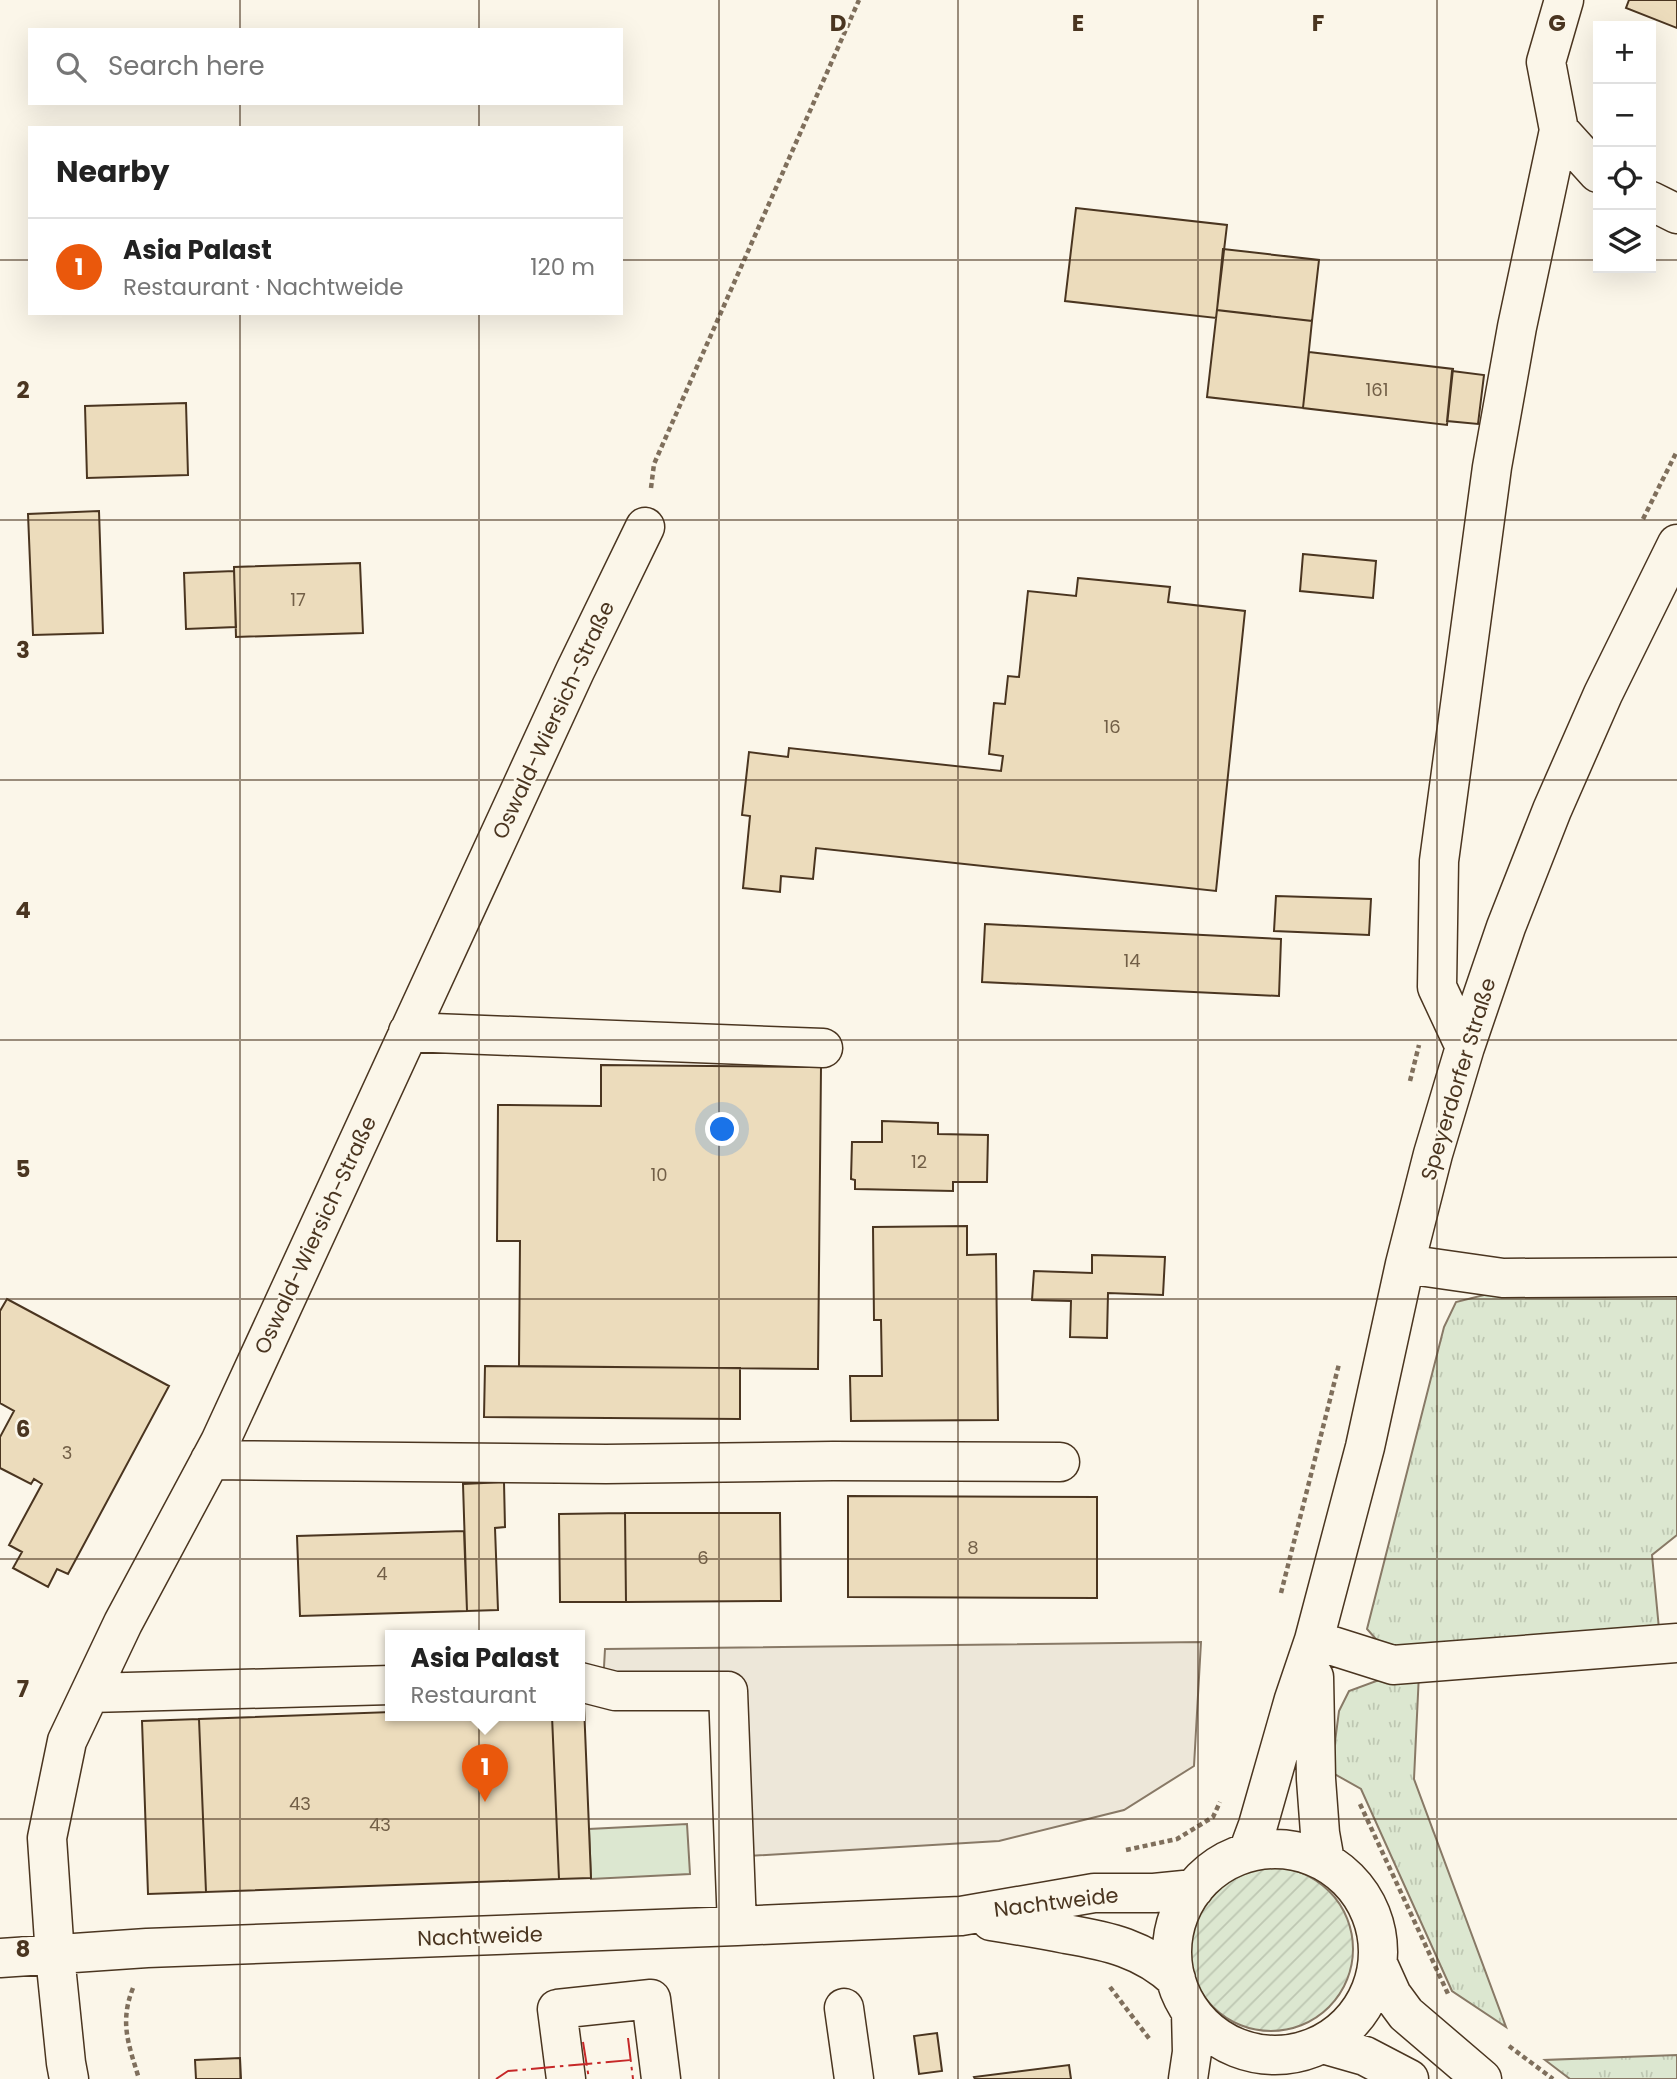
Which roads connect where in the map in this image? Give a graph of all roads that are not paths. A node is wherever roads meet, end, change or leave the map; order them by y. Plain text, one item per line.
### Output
1 (1564, 0) edge
2 (1559, 130) junction
3 (1593, 167) edge
4 (1656, 204) edge
5 (1677, 214) edge
6 (645, 527) road end
7 (1677, 544) edge
8 (408, 1032) junction
9 (1465, 1047) junction
10 (823, 1048) dead end
11 (1405, 1264) junction
12 (1677, 1277) edge
13 (210, 1460) junction
14 (1060, 1462) dead end
15 (1314, 1640) junction
16 (1677, 1643) edge
17 (585, 1684) edge
18 (385, 1685) edge
19 (90, 1693) junction
20 (1248, 1852) junction
21 (1325, 1861) junction
22 (1194, 1889) junction
23 (961, 1916) junction
24 (737, 1926) junction
25 (55, 1955) junction
26 (0, 1958) edge
27 (1378, 1964) junction
28 (1184, 1996) junction
29 (844, 2008) dead end
30 (1323, 2044) junction
31 (1281, 2055) junction
32 (69, 2079) edge
33 (566, 2079) edge
34 (661, 2079) edge
35 (854, 2079) edge
36 (1188, 2079) edge
37 (1251, 2079) edge
38 (1409, 2079) edge
39 (1482, 2079) edge

1 - 2 street
2 - 3 street
2 - 9 street
4 - 5 street
6 - 8 street, Oswald-Wiersich-Straße
7 - 9 street, Speyerdorfer Straße
8 - 10 street
8 - 13 street, Oswald-Wiersich-Straße
9 - 11 street, Speyerdorfer Straße
11 - 12 street
11 - 15 street, Speyerdorfer Straße
13 - 14 street
13 - 19 street, Oswald-Wiersich-Straße
15 - 16 street
15 - 20 street, Speyerdorfer Straße
15 - 21 street, Speyerdorfer Straße
17 - 24 street
18 - 19 street
19 - 25 street, Oswald-Wiersich-Straße
20 - 21 street
20 - 22 street
21 - 27 street
22 - 23 street, Nachtweide
22 - 28 street
23 - 24 street, Nachtweide
23 - 28 street, Nachtweide
24 - 25 street, Nachtweide
25 - 26 street, Nachtweide
25 - 32 street, Oswald-Wiersich-Straße
27 - 30 street
27 - 39 street
28 - 31 street
28 - 36 street
29 - 35 street
30 - 31 street
30 - 38 street
31 - 37 street
33 - 34 street

